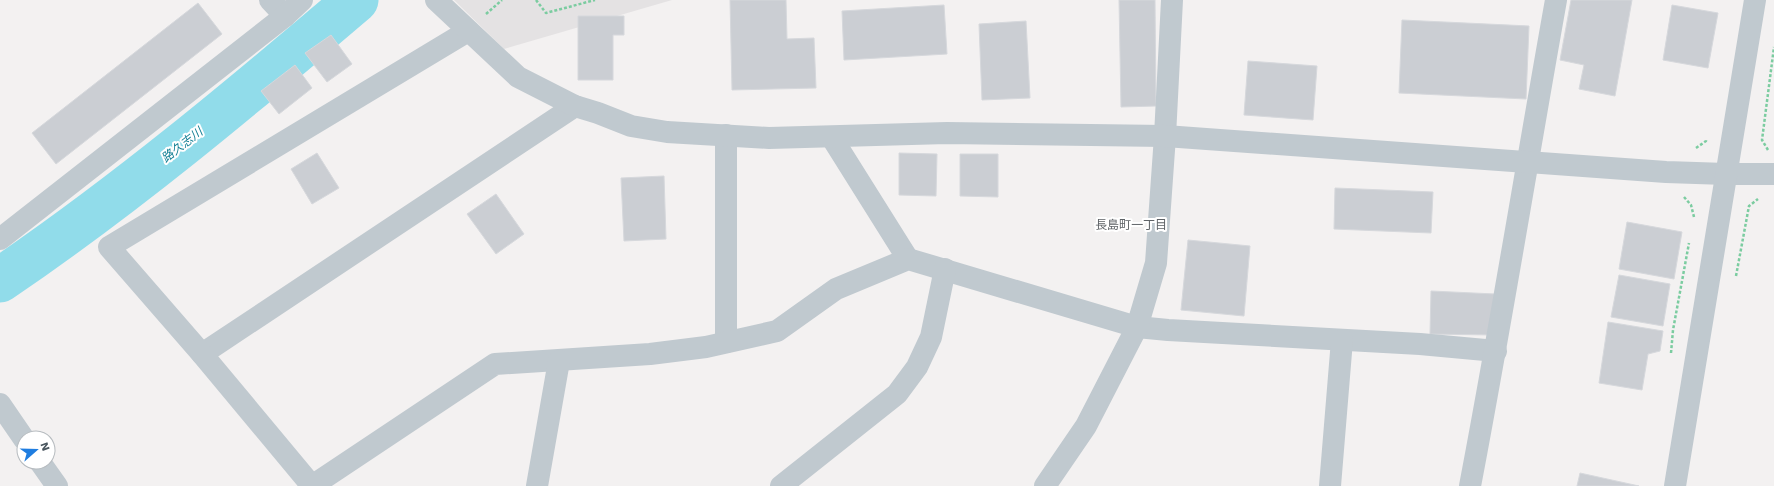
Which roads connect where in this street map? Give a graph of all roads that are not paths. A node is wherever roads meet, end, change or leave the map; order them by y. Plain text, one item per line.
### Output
1 (270, 0) edge
2 (302, 0) edge
3 (436, 0) edge
4 (1172, 0) edge
5 (1556, 0) edge
6 (1755, 0) edge
7 (285, 16) junction
8 (468, 31) junction
9 (575, 106) junction
10 (726, 135) junction
11 (1166, 136) junction
12 (832, 138) junction
13 (1527, 163) junction
14 (1726, 174) junction
15 (1774, 174) edge
16 (0, 239) edge
17 (908, 259) junction
18 (945, 269) junction
19 (1137, 326) junction
20 (1342, 340) junction
21 (726, 342) junction
22 (1496, 351) junction
23 (202, 354) junction
24 (559, 360) junction
25 (0, 404) edge
26 (18, 430) edge
27 (46, 470) edge
28 (57, 486) edge
29 (312, 486) edge
30 (537, 486) edge
31 (781, 486) edge
32 (1044, 486) edge
33 (1330, 486) edge
34 (1470, 486) edge
35 (1675, 486) edge

1 - 7 street
2 - 7 street
3 - 8 street
4 - 11 street
5 - 13 street
6 - 14 street
7 - 16 street
8 - 9 street
8 - 23 street
9 - 10 street
9 - 23 street
10 - 12 street
10 - 21 street
11 - 12 street
11 - 13 street
11 - 19 street
12 - 17 street
13 - 14 street
13 - 22 street
14 - 15 street
14 - 35 street
17 - 18 street
17 - 21 street
18 - 19 street
18 - 31 street
19 - 20 street
19 - 32 street
20 - 22 street
20 - 33 street
21 - 24 street
22 - 34 street
23 - 29 street
24 - 29 street
24 - 30 street
25 - 26 street
27 - 28 street

